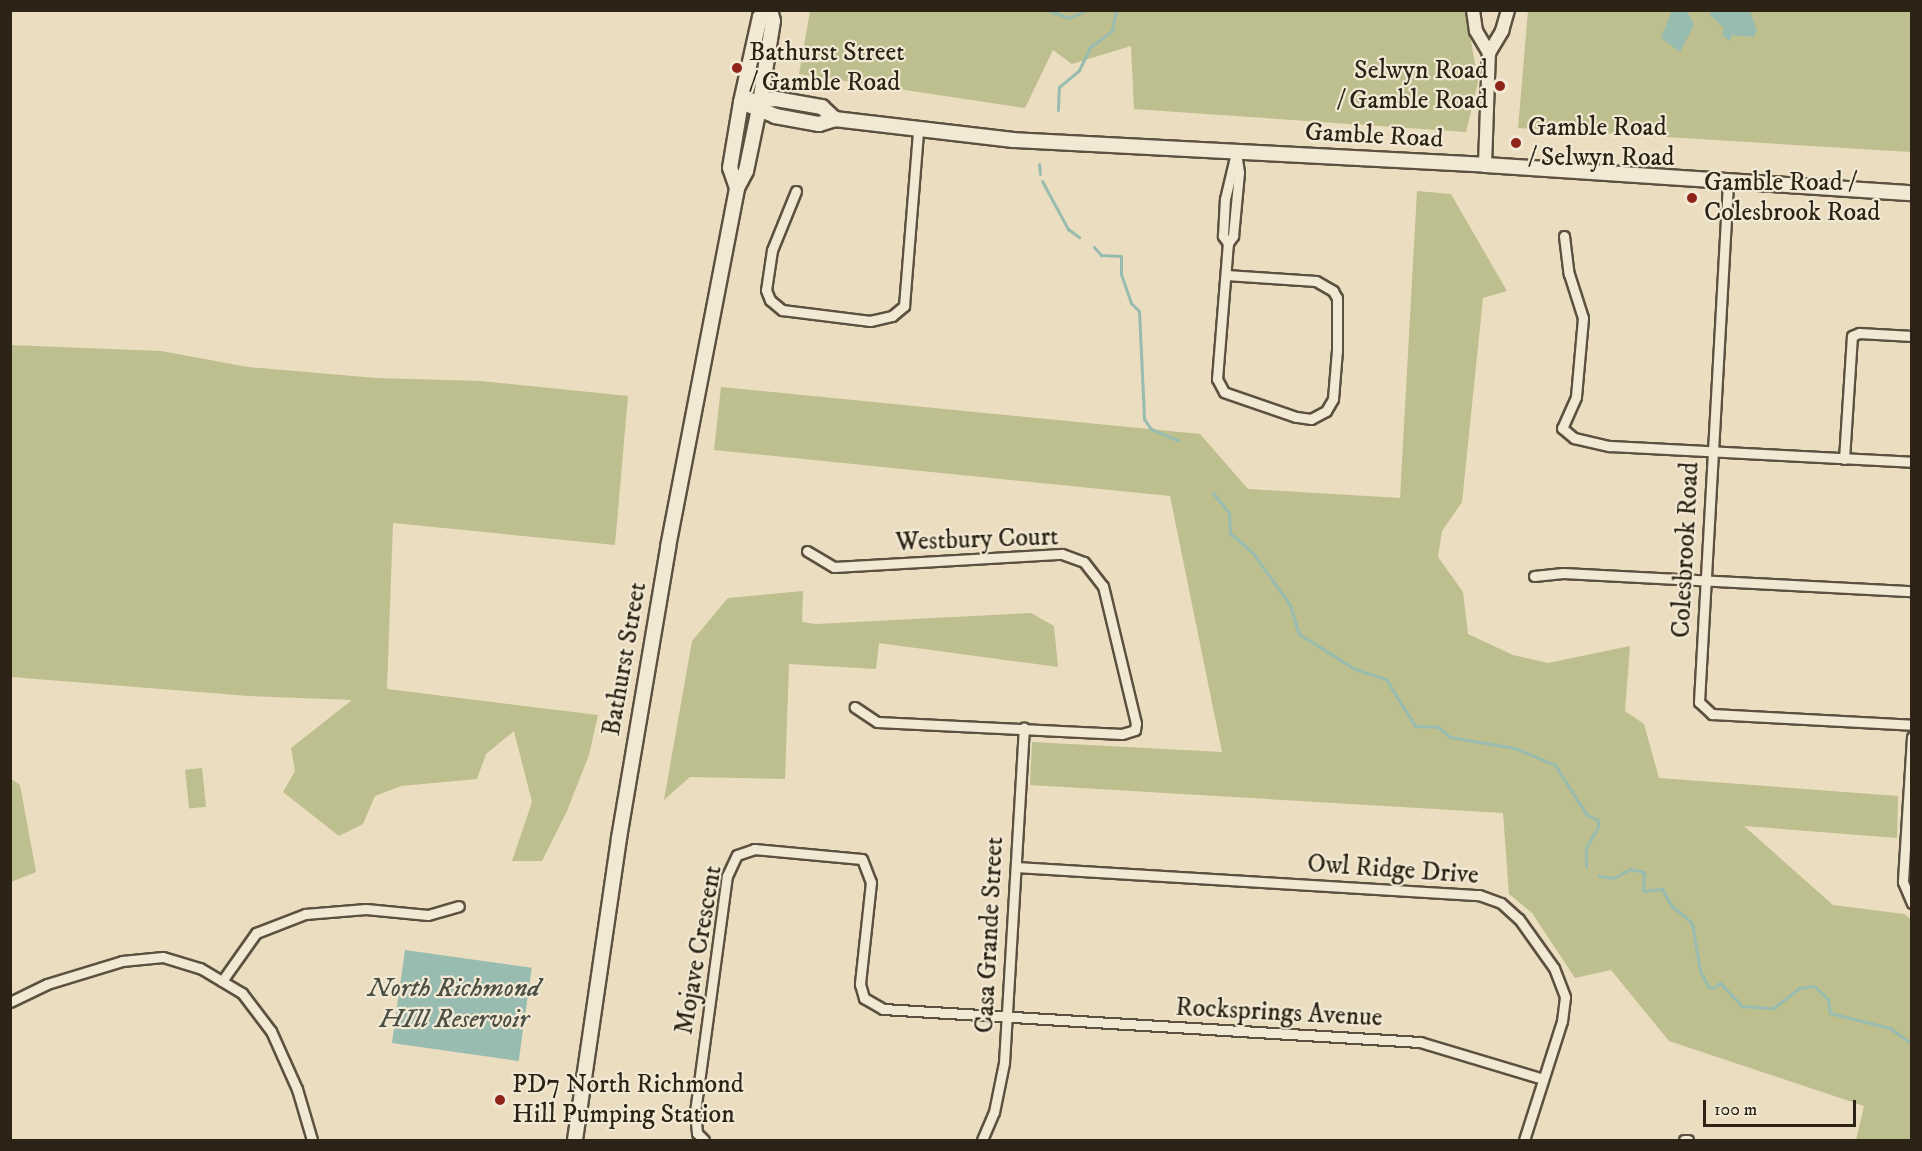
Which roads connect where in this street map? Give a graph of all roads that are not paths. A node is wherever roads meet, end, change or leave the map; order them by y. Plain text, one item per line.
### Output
1 (769, 10) edge
2 (1473, 10) edge
3 (1508, 10) edge
4 (1489, 53) junction
5 (741, 102) junction
6 (760, 105) junction
7 (918, 131) junction
8 (1236, 153) junction
9 (1485, 165) junction
10 (1728, 183) junction
11 (737, 188) junction
12 (796, 191) dead end
13 (1911, 193) edge
14 (1564, 236) dead end
15 (1226, 275) junction
16 (1911, 336) edge
17 (1712, 451) junction
18 (1844, 459) junction
19 (1911, 462) edge
20 (807, 551) dead end
21 (1534, 576) dead end
22 (1705, 580) junction
23 (1911, 591) edge
24 (855, 707) dead end
25 (1911, 725) edge
26 (1024, 728) junction
27 (1911, 737) edge
28 (1016, 867) junction
29 (1911, 903) edge
30 (459, 906) dead end
31 (222, 981) junction
32 (10, 1002) edge
33 (1006, 1017) junction
34 (1544, 1079) junction
35 (312, 1140) edge
36 (575, 1140) edge
37 (704, 1140) edge
38 (982, 1140) edge
39 (1524, 1140) edge
40 (1684, 1140) edge
41 (1688, 1140) edge

1 - 5 main road, Bathurst Street
1 - 6 main road, Bathurst Street
2 - 4 street
3 - 4 street
4 - 9 street
5 - 6 main road, Gamble Road
5 - 11 main road, Bathurst Street
6 - 7 main road, Gamble Road
6 - 11 main road, Bathurst Street
7 - 8 main road, Gamble Road
7 - 12 street
8 - 9 main road, Gamble Road
8 - 15 street
9 - 10 main road, Gamble Road
10 - 13 main road, Gamble Road
10 - 17 street, Colesbrook Road
11 - 36 main road, Bathurst Street
14 - 17 street
15 - 15 street
16 - 18 street
17 - 18 street
17 - 22 street, Colesbrook Road
18 - 19 street
20 - 26 street, Westbury Court
21 - 22 street
22 - 23 street
22 - 25 street, Colesbrook Road
24 - 26 street, Westbury Court
26 - 28 street, Casa Grande Street
27 - 29 street
28 - 33 street, Casa Grande Street
28 - 34 street, Owl Ridge Drive
30 - 31 street
31 - 32 street
31 - 35 street
33 - 34 street, Rocksprings Avenue
33 - 37 street, Mojave Crescent
33 - 38 street, Casa Grande Street
34 - 39 street, Owl Ridge Drive
40 - 41 street

